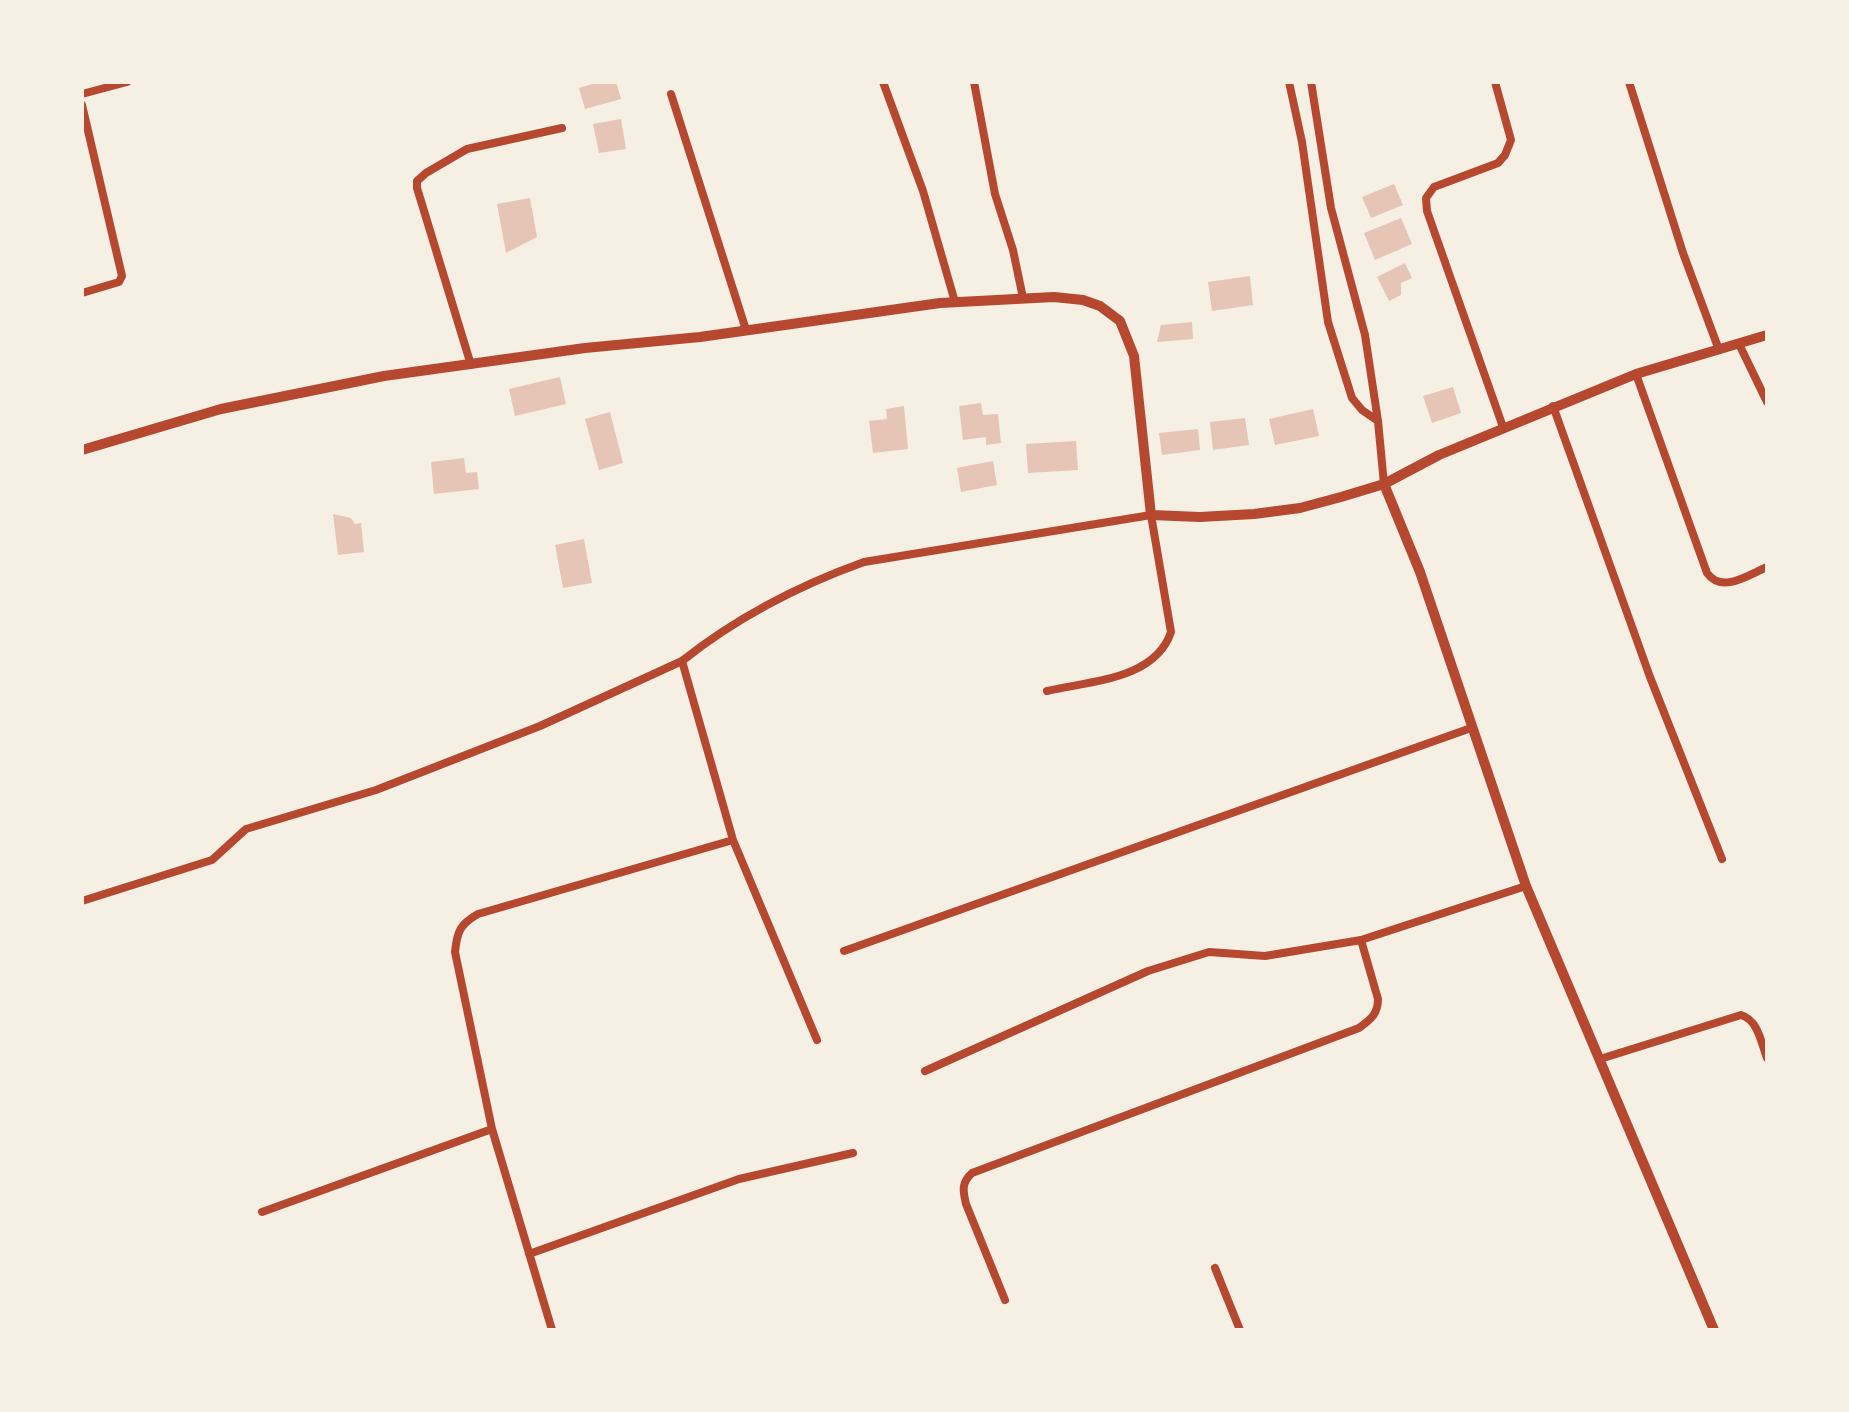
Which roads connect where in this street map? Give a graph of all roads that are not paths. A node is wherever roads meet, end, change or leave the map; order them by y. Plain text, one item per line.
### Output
1 (127, 82) edge
2 (883, 82) edge
3 (974, 82) edge
4 (1289, 82) edge
5 (1311, 82) edge
6 (1495, 82) edge
7 (1629, 82) edge
8 (82, 94) edge
9 (671, 94) dead end
10 (82, 105) edge
11 (562, 128) dead end
12 (82, 293) edge
13 (1023, 298) junction
14 (955, 302) junction
15 (746, 330) junction
16 (1767, 335) edge
17 (1739, 344) junction
18 (1719, 350) junction
19 (471, 365) junction
20 (1636, 374) junction
21 (1767, 402) edge
22 (1553, 406) junction
23 (1378, 421) junction
24 (1503, 427) junction
25 (82, 450) edge
26 (1384, 484) junction
27 (1151, 515) junction
28 (1767, 567) edge
29 (682, 661) junction
30 (1047, 691) dead end
31 (1471, 728) junction
32 (733, 840) junction
33 (1722, 859) dead end
34 (1526, 886) junction
35 (82, 901) edge
36 (1361, 940) junction
37 (844, 951) dead end
38 (817, 1040) dead end
39 (1767, 1058) edge
40 (1600, 1059) junction
41 (925, 1071) dead end
42 (492, 1129) junction
43 (853, 1153) dead end
44 (262, 1212) dead end
45 (529, 1254) junction
46 (1215, 1268) dead end
47 (1005, 1300) dead end
48 (552, 1330) edge
49 (1240, 1330) edge
50 (1714, 1330) edge

1 - 8 street
2 - 14 street
3 - 13 street
4 - 23 street
5 - 23 street
6 - 24 street
7 - 18 street
9 - 15 street
10 - 12 street
11 - 19 street
13 - 14 street
13 - 27 street
14 - 15 street
15 - 19 street
16 - 17 street
17 - 18 street
17 - 21 street
18 - 20 street
19 - 25 street
20 - 22 street
20 - 28 street
22 - 24 street
22 - 33 street
23 - 26 street
24 - 26 street
26 - 27 street
26 - 31 street
27 - 29 street
27 - 30 street
29 - 32 street
29 - 35 street
31 - 34 street
31 - 37 street
32 - 38 street
32 - 42 street
34 - 36 street
34 - 40 street
36 - 41 street
36 - 47 street
39 - 40 street
40 - 50 street
42 - 44 street
42 - 45 street
43 - 45 street
45 - 48 street
46 - 49 street

